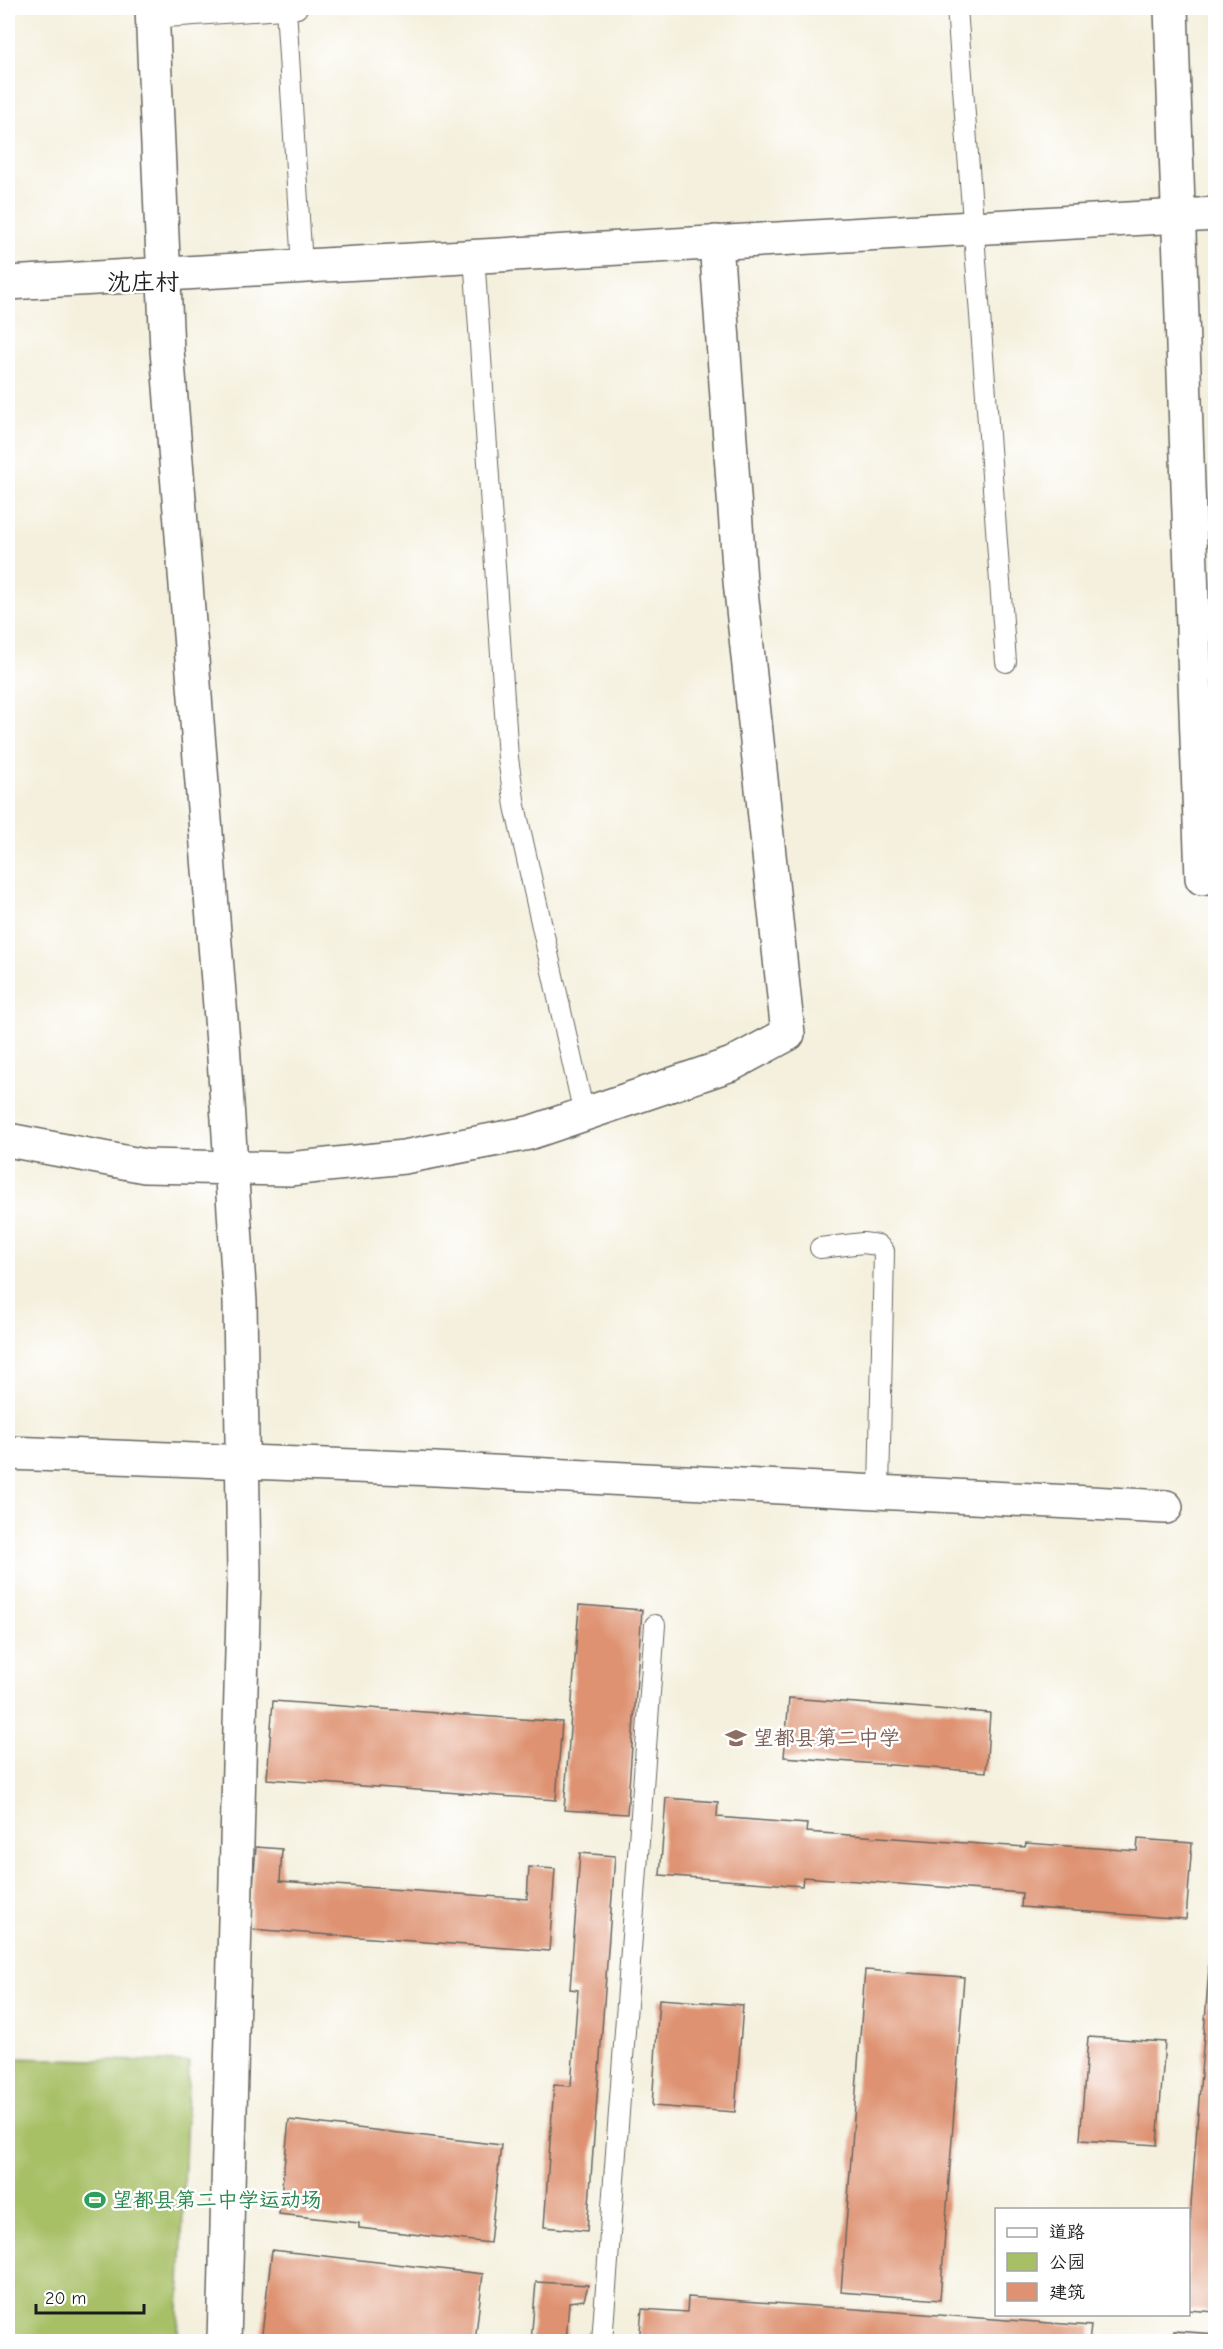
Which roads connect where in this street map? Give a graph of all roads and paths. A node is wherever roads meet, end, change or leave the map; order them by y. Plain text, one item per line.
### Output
1 (286, 8) edge
2 (297, 8) edge
3 (957, 8) edge
4 (1171, 8) edge
5 (152, 13) edge
6 (1215, 214) edge
7 (1178, 216) junction
8 (974, 228) junction
9 (716, 242) junction
10 (474, 255) junction
11 (302, 266) junction
12 (163, 274) junction
13 (8, 283) edge
14 (1006, 662) dead end
15 (1202, 878) dead end
16 (584, 1114) junction
17 (8, 1140) edge
18 (231, 1168) junction
19 (820, 1248) dead end
20 (8, 1453) edge
21 (242, 1462) junction
22 (879, 1492) junction
23 (1166, 1507) dead end
24 (655, 1625) dead end
25 (224, 2342) edge
26 (602, 2342) edge

1 - 2 lane
1 - 5 lane
1 - 11 lane
3 - 8 lane
4 - 7 street
5 - 12 street
6 - 7 street
7 - 8 street
7 - 15 street
8 - 9 street
8 - 14 lane
9 - 10 street
9 - 16 street
10 - 11 street
10 - 16 lane
11 - 12 street
12 - 13 street
12 - 18 street
16 - 18 street
17 - 18 street
18 - 21 street
19 - 22 lane
20 - 21 street
21 - 22 street
21 - 25 street
22 - 23 street
24 - 26 lane

